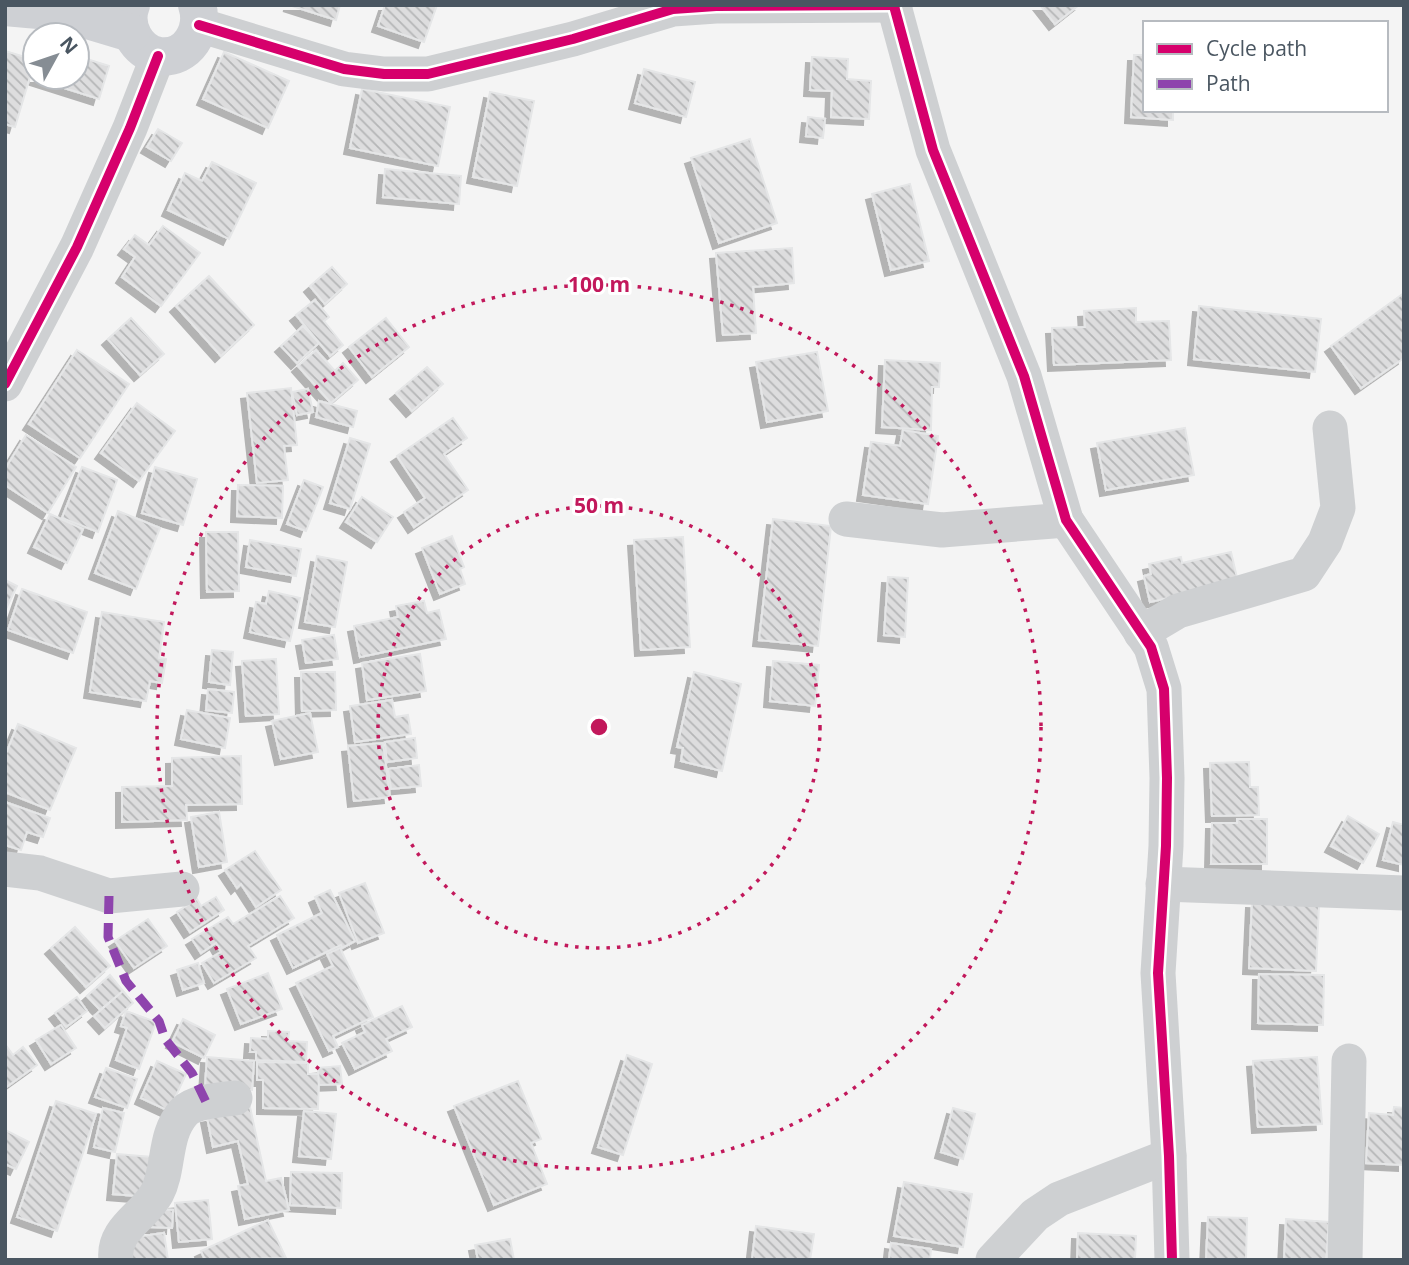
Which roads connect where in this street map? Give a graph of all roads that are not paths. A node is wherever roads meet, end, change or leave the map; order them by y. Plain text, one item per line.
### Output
1 (894, 6) edge
2 (5, 7) edge
3 (74, 9) edge
4 (199, 11) edge
5 (140, 31) edge
6 (5, 384) edge
7 (1330, 428) dead end
8 (846, 519) dead end
9 (1066, 520) junction
10 (1141, 633) junction
11 (5, 869) edge
12 (1163, 884) junction
13 (182, 889) dead end
14 (1404, 893) edge
15 (1349, 1061) dead end
16 (235, 1098) dead end
17 (1169, 1156) junction
18 (116, 1260) edge
19 (993, 1260) edge
20 (1172, 1260) edge
21 (1345, 1260) edge

1 - 4 street
1 - 9 street
2 - 3 street
3 - 5 street
4 - 5 street
5 - 6 street
7 - 10 street
8 - 9 street
9 - 10 street
10 - 12 street
11 - 13 street
12 - 14 street
12 - 17 street
15 - 21 street
16 - 18 street
17 - 19 street
17 - 20 street

